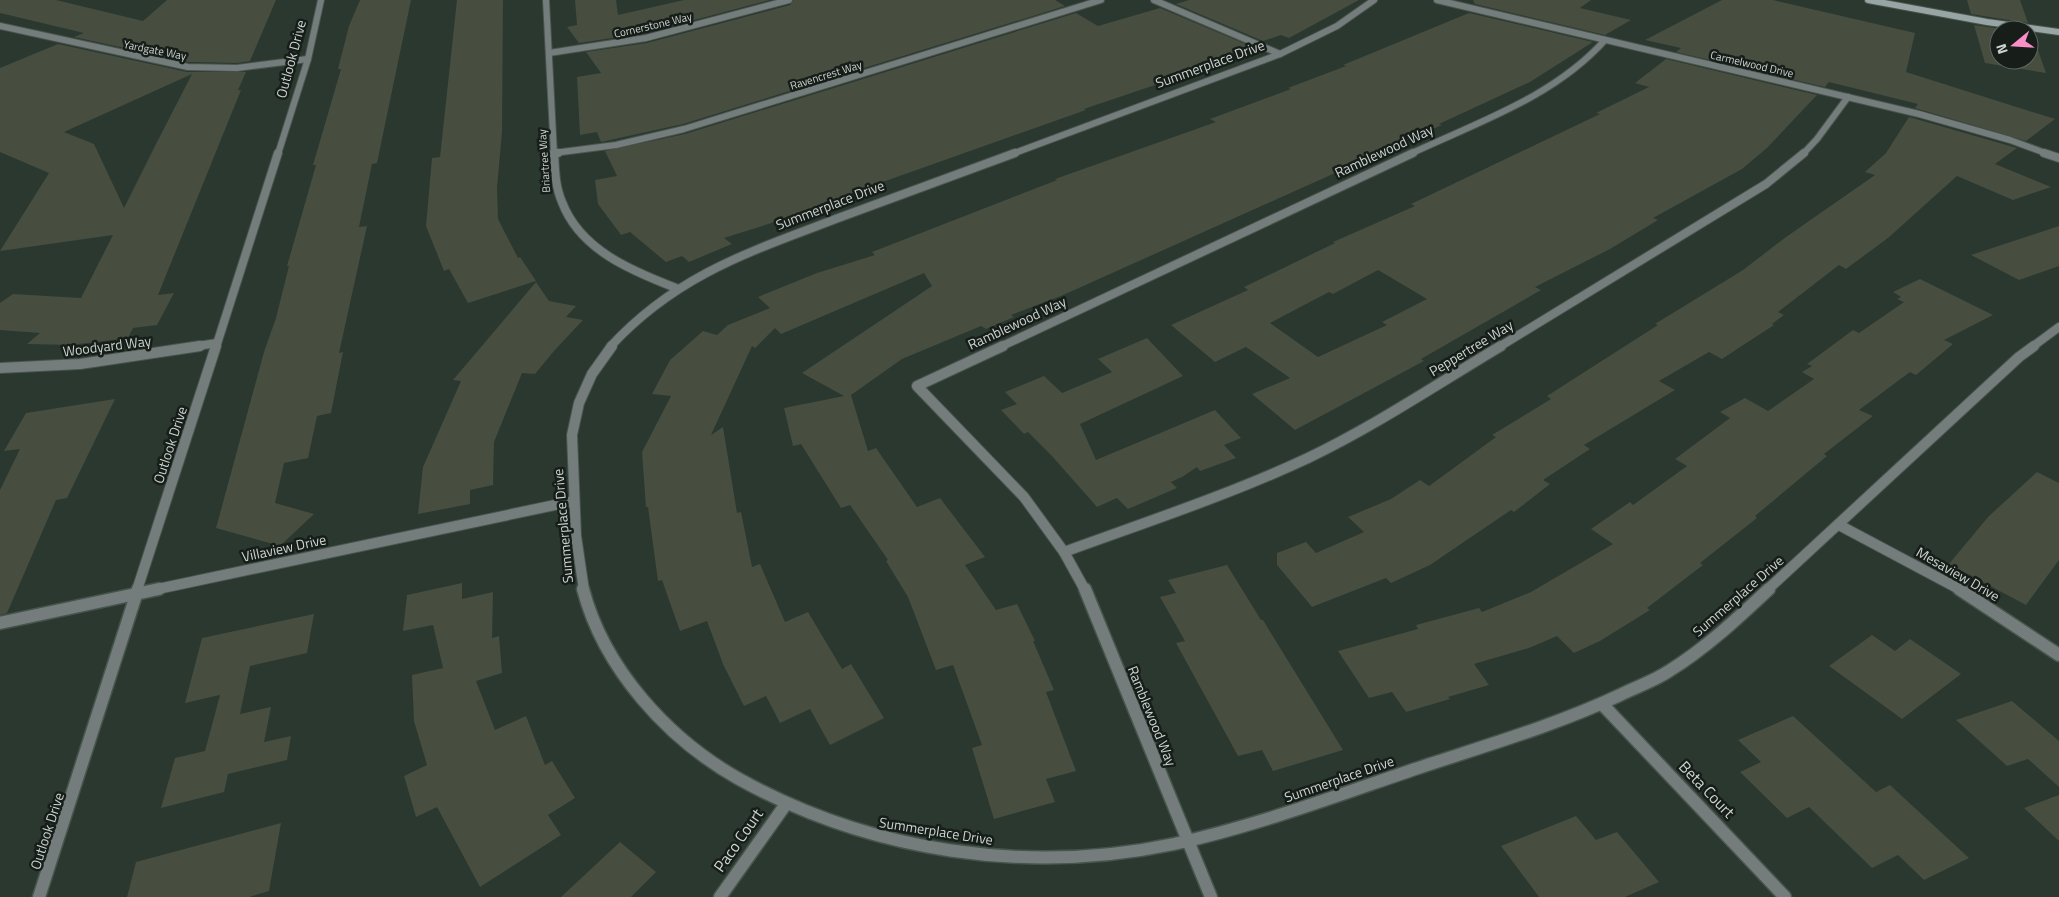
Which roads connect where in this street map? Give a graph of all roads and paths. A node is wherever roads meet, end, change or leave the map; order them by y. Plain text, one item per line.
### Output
1 (321, 0) edge
2 (546, 0) edge
3 (788, 0) edge
4 (1101, 0) edge
5 (1154, 0) edge
6 (1374, 0) edge
7 (1437, 0) edge
8 (1868, 0) edge
9 (0, 26) edge
10 (2059, 32) edge
11 (1605, 40) junction
12 (549, 53) junction
13 (1280, 54) junction
14 (308, 59) junction
15 (1848, 97) junction
16 (554, 153) junction
17 (2059, 158) edge
18 (676, 288) junction
19 (2059, 327) edge
20 (217, 344) junction
21 (0, 368) edge
22 (574, 501) junction
23 (1839, 525) junction
24 (1064, 552) junction
25 (136, 595) junction
26 (0, 623) edge
27 (2059, 655) edge
28 (1602, 704) junction
29 (786, 804) junction
30 (1189, 842) junction
31 (39, 897) edge
32 (720, 897) edge
33 (1211, 897) edge
34 (1786, 897) edge

1 - 14 street, Outlook Drive
2 - 12 street, Briartree Way
3 - 12 street, Cornerstone Way
4 - 16 street, Ravencrest Way
5 - 13 street
6 - 13 street, Summerplace Drive
7 - 11 street, Carmelwood Drive
8 - 10 street
9 - 14 street, Yardgate Way
11 - 15 street, Carmelwood Drive
11 - 24 street, Ramblewood Way
12 - 16 street, Briartree Way
13 - 18 street, Summerplace Drive
14 - 20 street, Outlook Drive
15 - 17 street, Carmelwood Drive
15 - 24 street, Peppertree Way
16 - 18 street, Briartree Way
18 - 22 street, Summerplace Drive
19 - 23 street, Summerplace Drive
20 - 21 street, Woodyard Way
20 - 25 street, Outlook Drive
22 - 25 street, Villaview Drive
22 - 29 street, Summerplace Drive
23 - 27 street, Mesaview Drive
23 - 28 street, Summerplace Drive
24 - 30 street, Ramblewood Way
25 - 26 street, Villaview Drive
25 - 31 street, Outlook Drive
28 - 30 street, Summerplace Drive
28 - 34 street, Beta Court
29 - 30 street, Summerplace Drive
29 - 32 street, Paco Court
30 - 33 street, Ramblewood Way

